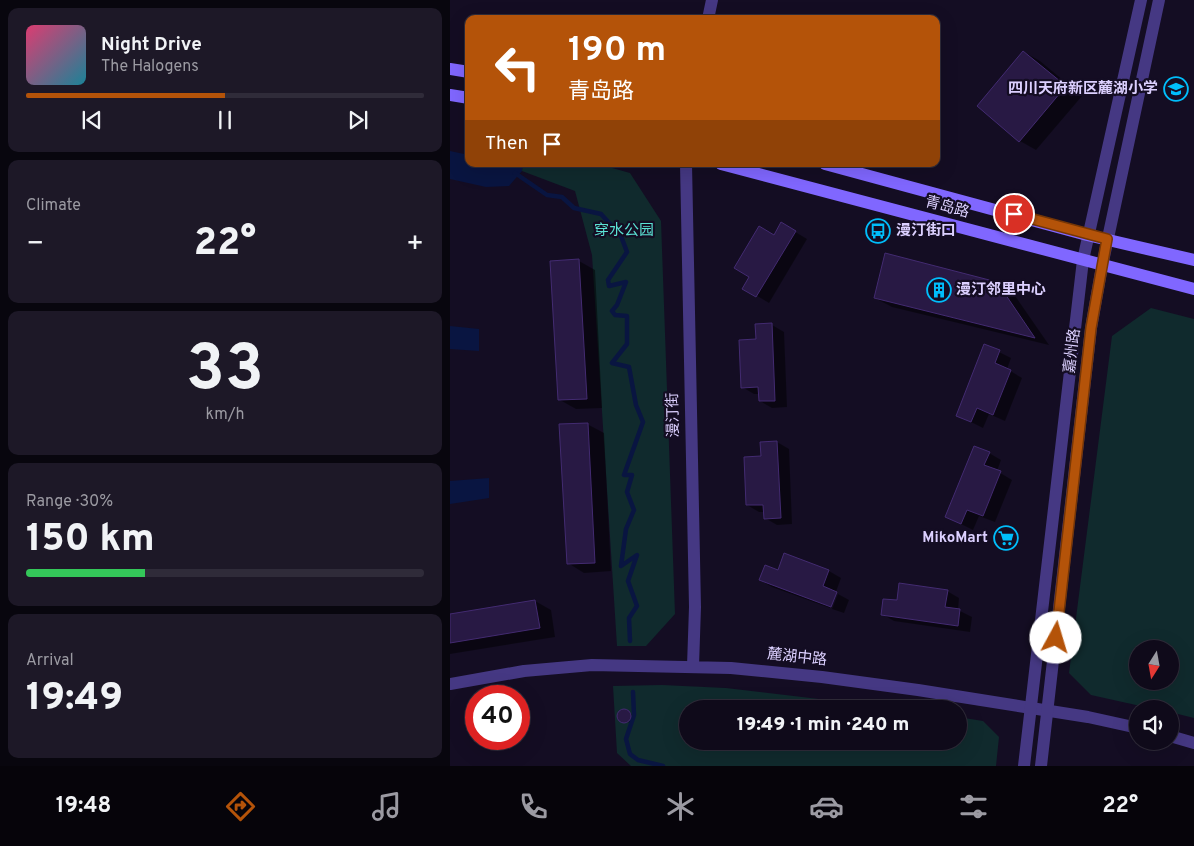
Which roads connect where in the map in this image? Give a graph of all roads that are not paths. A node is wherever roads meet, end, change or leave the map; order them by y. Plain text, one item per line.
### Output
1 (712, 0) edge
2 (1141, 0) edge
3 (1159, 0) edge
4 (709, 15) edge
5 (450, 69) edge
6 (465, 71) edge
7 (450, 95) edge
8 (465, 97) edge
9 (686, 167) edge
10 (732, 167) edge
11 (836, 167) edge
12 (1087, 235) junction
13 (1107, 239) junction
14 (1083, 260) junction
15 (1194, 260) edge
16 (1102, 266) junction
17 (1194, 289) edge
18 (693, 666) junction
19 (450, 684) edge
20 (1031, 708) junction
21 (1048, 710) junction
22 (1129, 726) edge
23 (1179, 739) edge
24 (1194, 743) edge
25 (1024, 766) edge
26 (1041, 766) edge

1 - 4 street
2 - 12 street, 嘉州路
3 - 13 street, 嘉州路
5 - 6 main road
7 - 8 main road
9 - 18 street, 漫汀街
10 - 14 main road, 青岛路
11 - 12 main road, 青岛路
12 - 13 main road, 青岛路
12 - 14 street, 嘉州路
13 - 15 main road, 青岛路
13 - 16 street, 嘉州路
14 - 16 main road, 青岛路
14 - 20 street, 嘉州路
16 - 17 main road, 青岛路
16 - 21 street, 嘉州路
18 - 19 street, 麓湖中路
18 - 20 street, 麓湖中路
20 - 21 street, 麓湖中路
20 - 25 street, 嘉州路
21 - 22 street, 麓湖中路
21 - 26 street, 嘉州路
23 - 24 street

